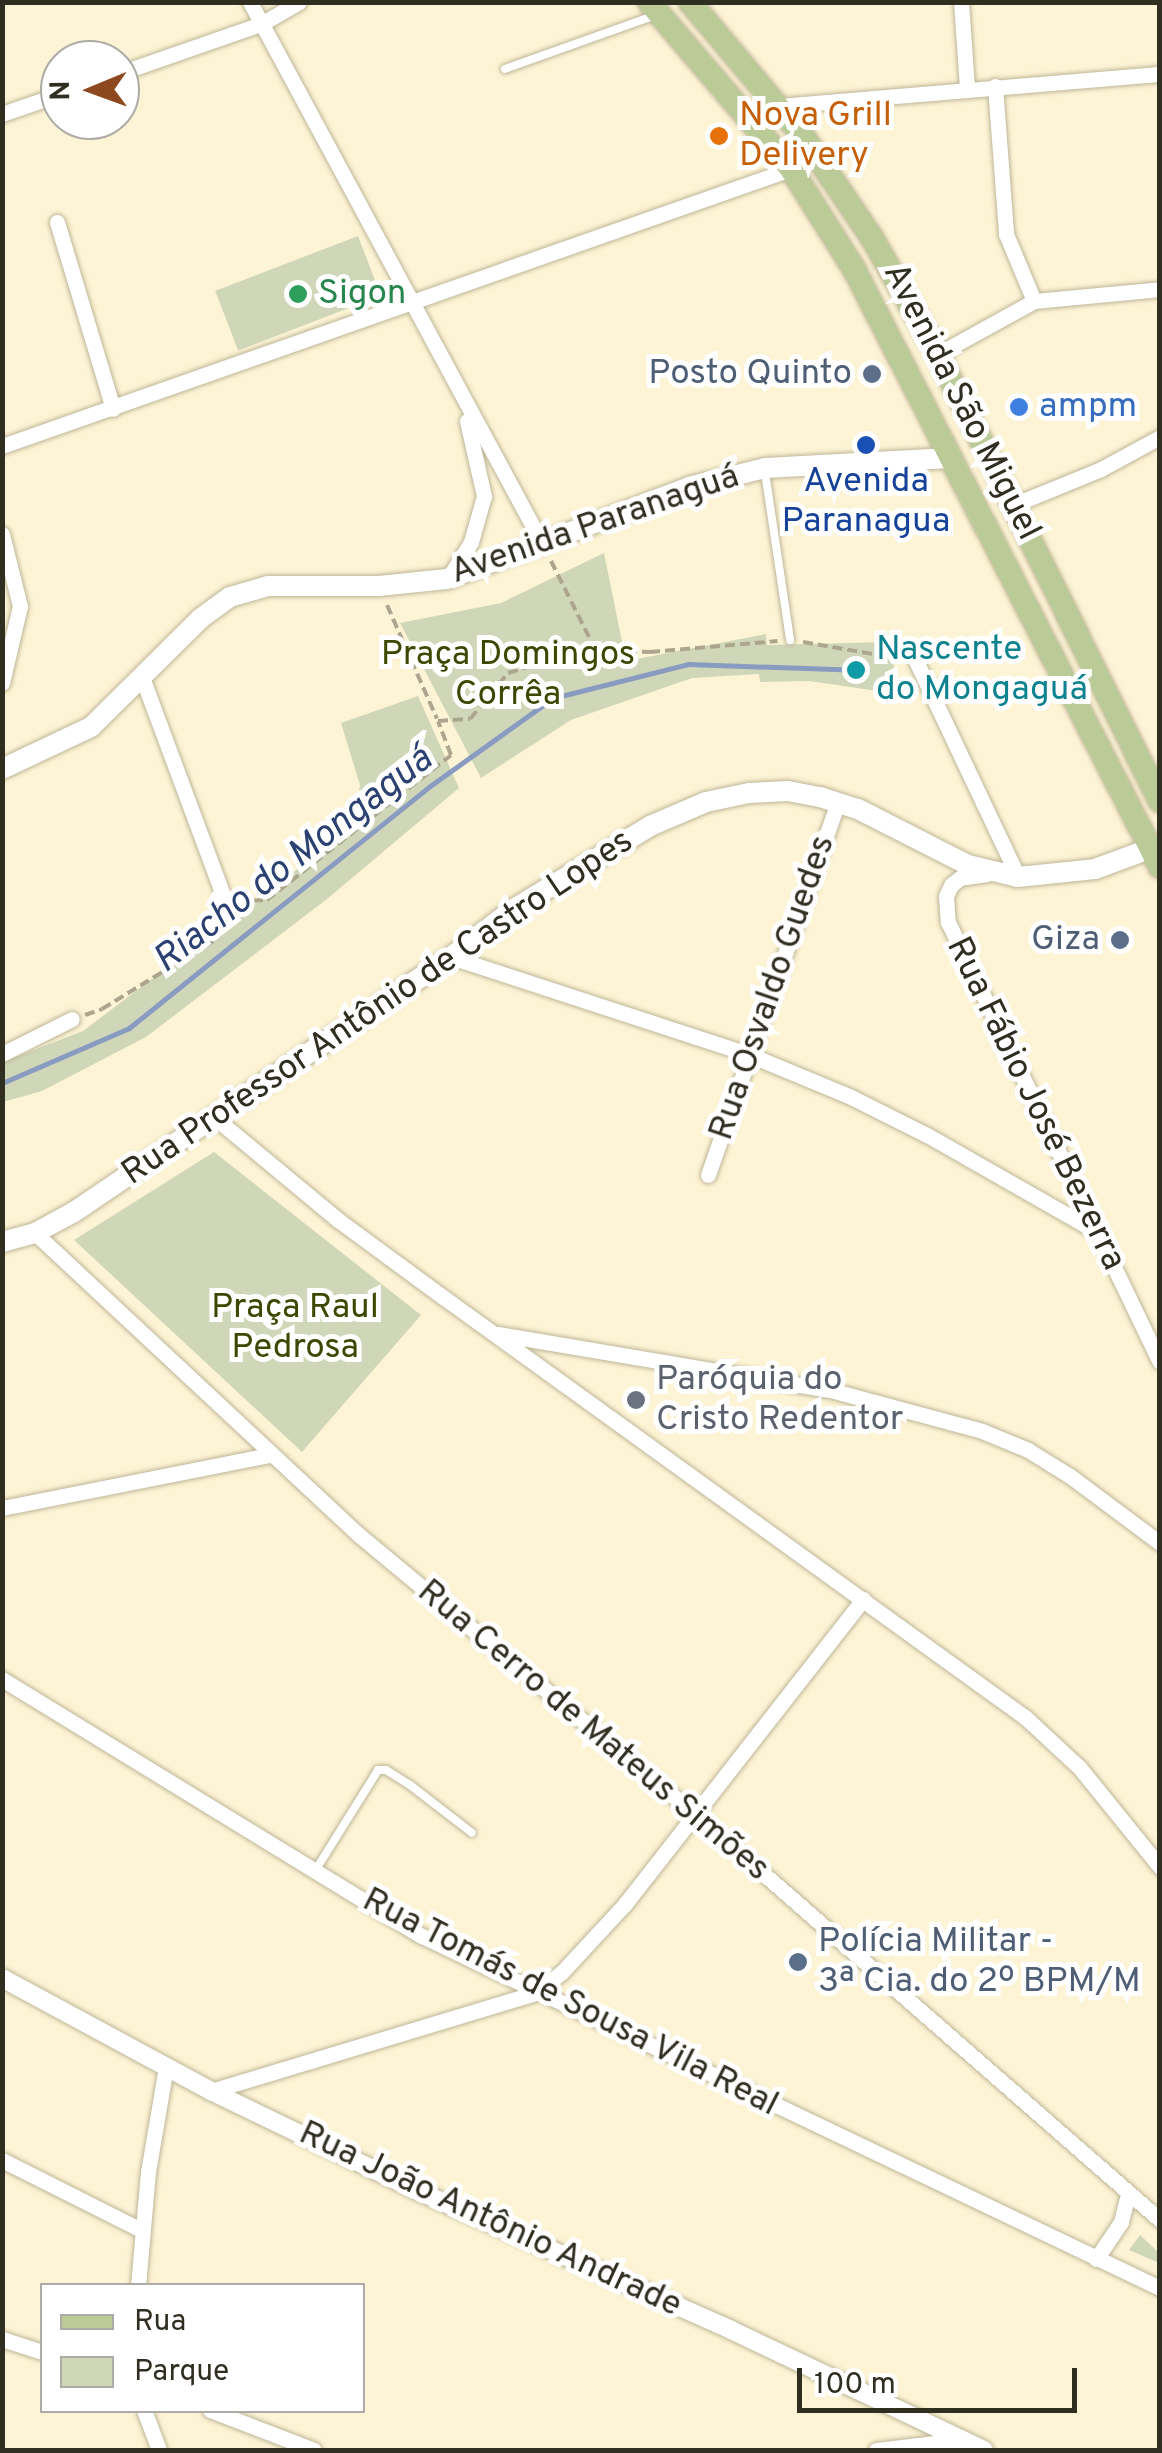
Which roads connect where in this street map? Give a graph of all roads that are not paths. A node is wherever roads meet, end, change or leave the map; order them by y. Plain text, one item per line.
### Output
1 (250, 2) edge
2 (299, 2) edge
3 (690, 2) edge
4 (961, 2) edge
5 (654, 8) edge
6 (261, 24) junction
7 (140, 66) edge
8 (505, 69) dead end
9 (1160, 74) edge
10 (995, 86) junction
11 (967, 88) junction
12 (40, 101) edge
13 (778, 106) junction
14 (2, 114) edge
15 (790, 169) junction
16 (57, 222) dead end
17 (1160, 289) edge
18 (1034, 301) junction
19 (413, 304) junction
20 (938, 354) junction
21 (460, 393) junction
22 (114, 410) junction
23 (1160, 437) edge
24 (2, 446) edge
25 (950, 458) junction
26 (764, 468) junction
27 (1009, 496) junction
28 (2, 534) edge
29 (543, 545) junction
30 (447, 579) junction
31 (20, 606) junction
32 (2, 611) edge
33 (790, 640) road end
34 (916, 661) road end
35 (143, 680) junction
36 (2, 683) edge
37 (2, 769) edge
38 (1153, 772) edge
39 (1160, 801) edge
40 (838, 802) junction
41 (1157, 854) edge
42 (993, 873) junction
43 (1018, 876) junction
44 (225, 901) road end
45 (451, 957) junction
46 (72, 1018) road end
47 (2, 1054) edge
48 (750, 1055) junction
49 (214, 1117) junction
50 (708, 1175) dead end
51 (1094, 1231) junction
52 (35, 1232) junction
53 (2, 1242) edge
54 (494, 1333) junction
55 (1160, 1362) edge
56 (270, 1455) junction
57 (2, 1508) edge
58 (1160, 1544) edge
59 (863, 1599) junction
60 (2, 1679) edge
61 (694, 1813) junction
62 (472, 1833) dead end
63 (1160, 1867) edge
64 (314, 1871) junction
65 (2, 1978) edge
66 (536, 1993) junction
67 (166, 2066) junction
68 (212, 2091) junction
69 (2, 2160) edge
70 (1128, 2193) junction
71 (1160, 2220) edge
72 (141, 2230) junction
73 (1096, 2260) junction
74 (138, 2283) edge
75 (1160, 2288) edge
76 (2, 2340) edge
77 (40, 2351) edge
78 (145, 2413) edge
79 (218, 2413) edge
80 (960, 2440) junction
81 (159, 2450) edge
82 (314, 2450) edge
83 (876, 2450) edge
84 (984, 2450) edge

1 - 6 street
2 - 6 street
3 - 13 main road, Avenida São Miguel
4 - 11 street
5 - 8 lane
5 - 15 main road, Avenida São Miguel
6 - 7 street
6 - 19 street
9 - 10 street
10 - 11 street
10 - 18 street
11 - 13 street
12 - 14 street
13 - 20 main road, Avenida São Miguel
15 - 19 street
15 - 25 main road, Avenida São Miguel
16 - 22 street
17 - 18 street
18 - 20 street
19 - 21 street
19 - 22 street
20 - 27 main road, Avenida São Miguel
21 - 29 street
21 - 30 street
22 - 24 street
23 - 27 street
25 - 26 main road, Avenida Paranaguá
25 - 27 main road
25 - 41 main road, Avenida São Miguel
26 - 29 main road, Avenida Paranaguá
26 - 33 lane
27 - 38 main road, Avenida São Miguel
28 - 31 street
29 - 30 main road, Avenida Paranaguá
30 - 35 main road, Avenida Paranaguá
31 - 32 street
31 - 36 street
34 - 43 street
35 - 37 main road, Avenida Paranaguá
35 - 44 street
38 - 39 main road, Avenida São Miguel
40 - 42 main road, Rua Professor Antônio de Castro Lopes
40 - 45 main road, Rua Professor Antônio de Castro Lopes
40 - 48 street, Rua Osvaldo Guedes
41 - 43 main road, Rua Professor Antônio de Castro Lopes
42 - 43 main road, Rua Professor Antônio de Castro Lopes
42 - 51 street, Rua Fábio José Bezerra
45 - 48 street
45 - 49 main road, Rua Professor Antônio de Castro Lopes
46 - 47 street
48 - 50 street, Rua Osvaldo Guedes
48 - 51 street
49 - 52 main road, Rua Professor Antônio de Castro Lopes
49 - 54 street
51 - 55 street, Rua Fábio José Bezerra
52 - 53 main road, Rua Professor Antônio de Castro Lopes
52 - 56 street, Rua Cerro de Mateus Simões
54 - 58 street
54 - 59 street
56 - 57 street
56 - 61 street, Rua Cerro de Mateus Simões
59 - 61 street
59 - 63 street
60 - 64 street, Rua Tomás de Sousa Vila Real
61 - 66 street
61 - 70 street, Rua Cerro de Mateus Simões
62 - 64 lane
64 - 66 street, Rua Tomás de Sousa Vila Real
65 - 67 street, Rua João Antônio Andrade
66 - 68 street
66 - 73 street, Rua Tomás de Sousa Vila Real
67 - 68 street, Rua João Antônio Andrade
67 - 72 street
68 - 80 street, Rua João Antônio Andrade
69 - 72 street
70 - 71 street, Rua Cerro de Mateus Simões
70 - 73 street
72 - 74 street
73 - 75 street, Rua Tomás de Sousa Vila Real
76 - 77 street
78 - 81 street
79 - 82 street
80 - 83 street
80 - 84 street, Rua João Antônio Andrade

